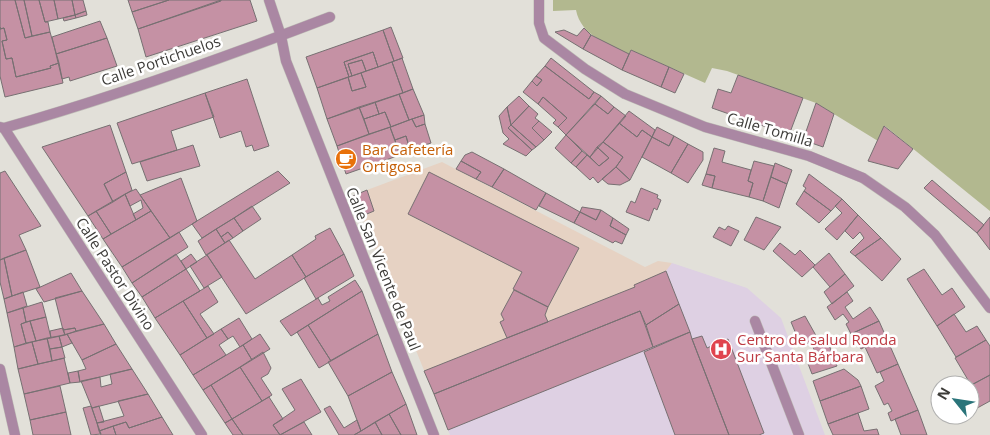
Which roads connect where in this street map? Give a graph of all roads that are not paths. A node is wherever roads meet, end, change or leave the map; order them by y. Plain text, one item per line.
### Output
1 (270, 0) edge
2 (539, 0) edge
3 (330, 17) dead end
4 (281, 36) junction
5 (2, 128) edge
6 (990, 308) edge
7 (755, 321) dead end
8 (0, 369) edge
9 (15, 435) edge
10 (202, 435) edge
11 (434, 435) edge
12 (799, 435) edge

1 - 4 street, Calle San Vicente de Paul
2 - 6 street, Calle Tomilla
3 - 4 street, Calle Portichuelos
4 - 5 street, Calle Portichuelos
4 - 11 street, Calle San Vicente de Paul
5 - 10 street, Calle Pastor Divino
7 - 12 street
8 - 9 street

